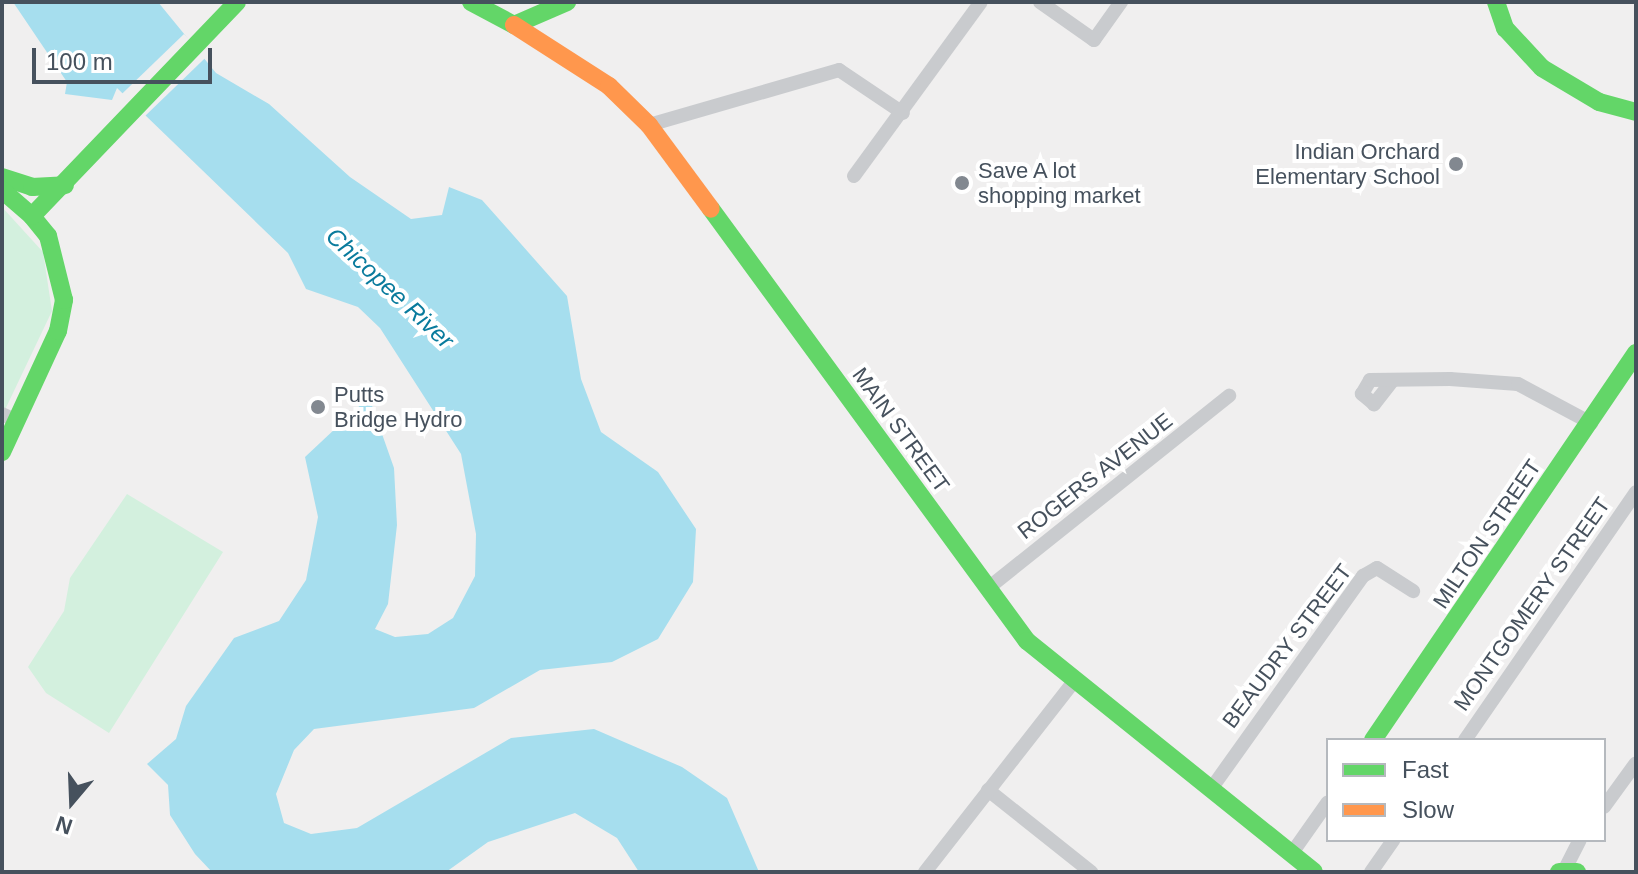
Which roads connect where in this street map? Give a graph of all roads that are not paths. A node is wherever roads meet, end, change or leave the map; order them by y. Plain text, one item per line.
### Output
1 (471, 2) edge
2 (566, 2) edge
3 (981, 2) edge
4 (1040, 2) edge
5 (1121, 2) edge
6 (1496, 2) edge
7 (236, 5) edge
8 (514, 25) junction
9 (1636, 112) edge
10 (903, 113) junction
11 (649, 125) junction
12 (854, 176) dead end
13 (2, 177) edge
14 (65, 185) junction
15 (2, 190) edge
16 (32, 216) junction
17 (62, 275) junction
18 (1636, 353) edge
19 (1393, 380) dead end
20 (1229, 396) dead end
21 (10, 418) edge
22 (1591, 423) junction
23 (2, 452) edge
24 (1636, 492) edge
25 (987, 589) junction
26 (1413, 591) dead end
27 (1075, 680) junction
28 (1374, 738) edge
29 (1466, 738) edge
30 (1636, 763) edge
31 (1211, 789) junction
32 (988, 790) junction
33 (1606, 804) edge
34 (1326, 805) edge
35 (1392, 842) edge
36 (1579, 842) edge
37 (1292, 853) junction
38 (1567, 870) edge
39 (925, 872) edge
40 (1091, 872) edge
41 (1314, 872) edge
42 (1371, 872) edge

1 - 8 main road, MAIN STREET
2 - 8 main road
3 - 10 street
4 - 5 street
6 - 9 main road
7 - 14 main road
8 - 11 main road, MAIN STREET
10 - 11 street
10 - 12 street
11 - 25 main road, MAIN STREET
13 - 14 main road
14 - 16 main road
14 - 17 main road
15 - 16 main road
16 - 17 main road
17 - 21 main road
18 - 22 main road, MILTON STREET
19 - 22 street
20 - 25 street, ROGERS AVENUE
21 - 23 main road
22 - 28 main road, MILTON STREET
24 - 29 street, MONTGOMERY STREET
25 - 27 main road, MAIN STREET
26 - 31 street, BEAUDRY STREET
27 - 31 main road, MAIN STREET
27 - 32 street
30 - 33 street
31 - 37 main road, MAIN STREET
32 - 39 street
32 - 40 street
34 - 37 street
35 - 42 street
36 - 38 street
37 - 41 main road, MAIN STREET

